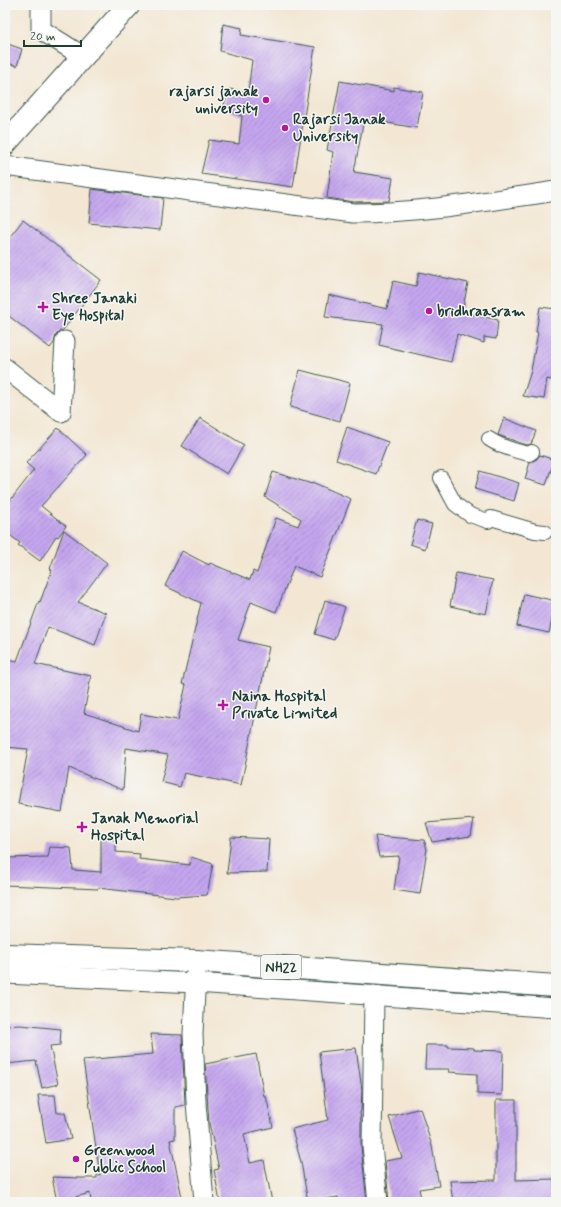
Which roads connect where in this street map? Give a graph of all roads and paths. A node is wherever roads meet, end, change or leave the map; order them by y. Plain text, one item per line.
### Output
1 (41, 5) edge
2 (129, 5) edge
3 (84, 57) junction
4 (5, 144) edge
5 (5, 166) edge
6 (556, 191) edge
7 (65, 341) dead end
8 (5, 368) edge
9 (489, 439) dead end
10 (532, 452) dead end
11 (440, 478) dead end
12 (545, 532) dead end
13 (5, 955) edge
14 (196, 961) junction
15 (5, 974) edge
16 (195, 983) junction
17 (556, 986) edge
18 (374, 995) junction
19 (556, 1008) edge
20 (204, 1202) edge
21 (378, 1202) edge

1 - 3 street
2 - 3 main road
3 - 4 main road
5 - 6 street
7 - 8 street
9 - 10 street
11 - 12 street
13 - 14 main road, NH22
14 - 16 street
14 - 17 main road, NH22
15 - 16 street, NH22
16 - 18 street, NH22
16 - 20 street
18 - 19 street, NH22
18 - 21 street

